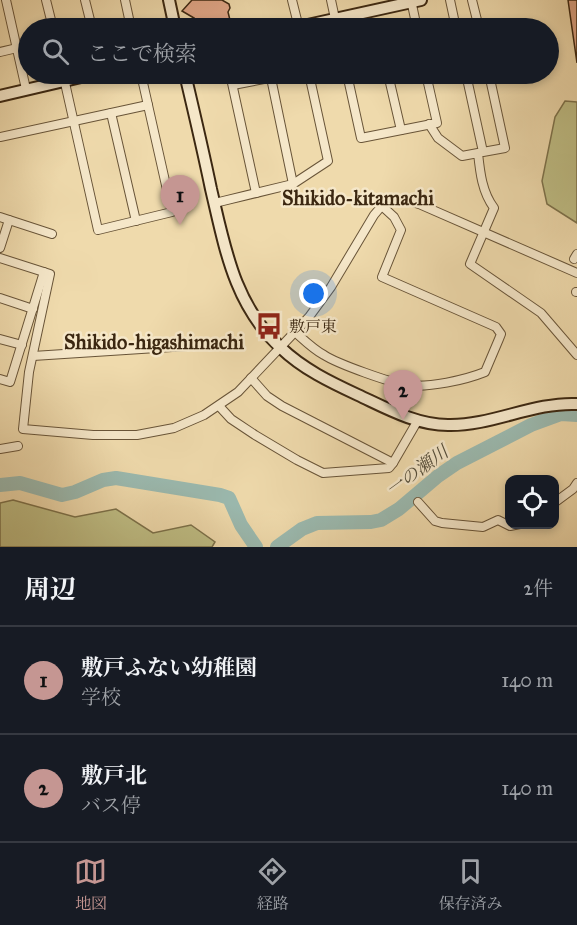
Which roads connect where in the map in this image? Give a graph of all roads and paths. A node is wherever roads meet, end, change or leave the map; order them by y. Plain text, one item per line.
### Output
1 (6, 0) edge
2 (46, 0) edge
3 (85, 0) edge
4 (125, 0) edge
5 (169, 0) edge
6 (292, 0) edge
7 (331, 0) edge
8 (450, 0) edge
9 (472, 0) edge
10 (414, 1) edge
11 (50, 18) edge
12 (90, 18) edge
13 (129, 18) edge
14 (173, 18) edge
15 (295, 18) edge
16 (336, 18) edge
17 (357, 18) edge
18 (416, 18) edge
19 (454, 18) edge
20 (476, 18) edge
21 (17, 48) junction
22 (0, 52) edge
23 (18, 53) edge
24 (25, 84) edge
25 (42, 84) edge
26 (66, 84) edge
27 (143, 84) edge
28 (187, 84) edge
29 (238, 84) edge
30 (272, 84) edge
31 (311, 84) edge
32 (349, 84) edge
33 (390, 84) edge
34 (428, 84) edge
35 (468, 84) edge
36 (491, 84) edge
37 (233, 85) joint
38 (26, 89) junction
39 (0, 96) edge
40 (148, 105) junction
41 (111, 113) junction
42 (74, 121) junction
43 (429, 124) junction
44 (401, 130) junction
45 (0, 137) edge
46 (293, 184) junction
47 (256, 193) junction
48 (219, 202) dead end
49 (382, 206) junction
50 (0, 218) edge
51 (9, 220) junction
52 (136, 221) junction
53 (484, 231) junction
54 (52, 234) dead end
55 (0, 248) edge
56 (0, 258) edge
57 (44, 272) junction
58 (577, 273) edge
59 (0, 298) edge
60 (33, 309) junction
61 (295, 332) junction
62 (0, 339) edge
63 (22, 345) junction
64 (203, 345) dead end
65 (279, 347) junction
66 (33, 356) junction
67 (577, 356) edge
68 (251, 378) junction
69 (0, 379) edge
70 (577, 404) edge
71 (219, 406) junction
72 (418, 420) junction
73 (18, 446) dead end
74 (0, 449) edge
75 (393, 463) junction
76 (577, 483) edge
77 (559, 500) edge
78 (418, 502) dead end
79 (505, 524) edge

1 - 21 street
2 - 11 street
3 - 12 street
4 - 13 street
5 - 14 street
6 - 15 street
7 - 16 street
8 - 19 street
9 - 20 street
10 - 17 street
10 - 18 street
21 - 22 street
21 - 23 street
24 - 38 street
25 - 38 street
26 - 42 street
27 - 40 street
28 - 65 street
29 - 37 street
30 - 46 street
31 - 46 street
32 - 44 street
33 - 44 street
34 - 43 street
35 - 36 street
37 - 47 street
38 - 39 street
40 - 41 street
40 - 52 street
41 - 42 street
41 - 52 street
42 - 45 street
42 - 52 street
43 - 44 street
43 - 53 street
46 - 47 street
47 - 48 street
49 - 53 street
49 - 61 street
49 - 61 street
50 - 51 street
51 - 54 street
51 - 55 street
53 - 58 street
53 - 67 street
56 - 57 street
57 - 60 street
57 - 66 street
59 - 60 street
60 - 63 street
61 - 65 street
62 - 63 street
63 - 69 street
64 - 66 street
65 - 68 street
65 - 72 street
66 - 71 street
68 - 71 street
68 - 75 street
70 - 72 street
71 - 75 street
72 - 75 street
73 - 74 street
76 - 77 street
78 - 79 street

